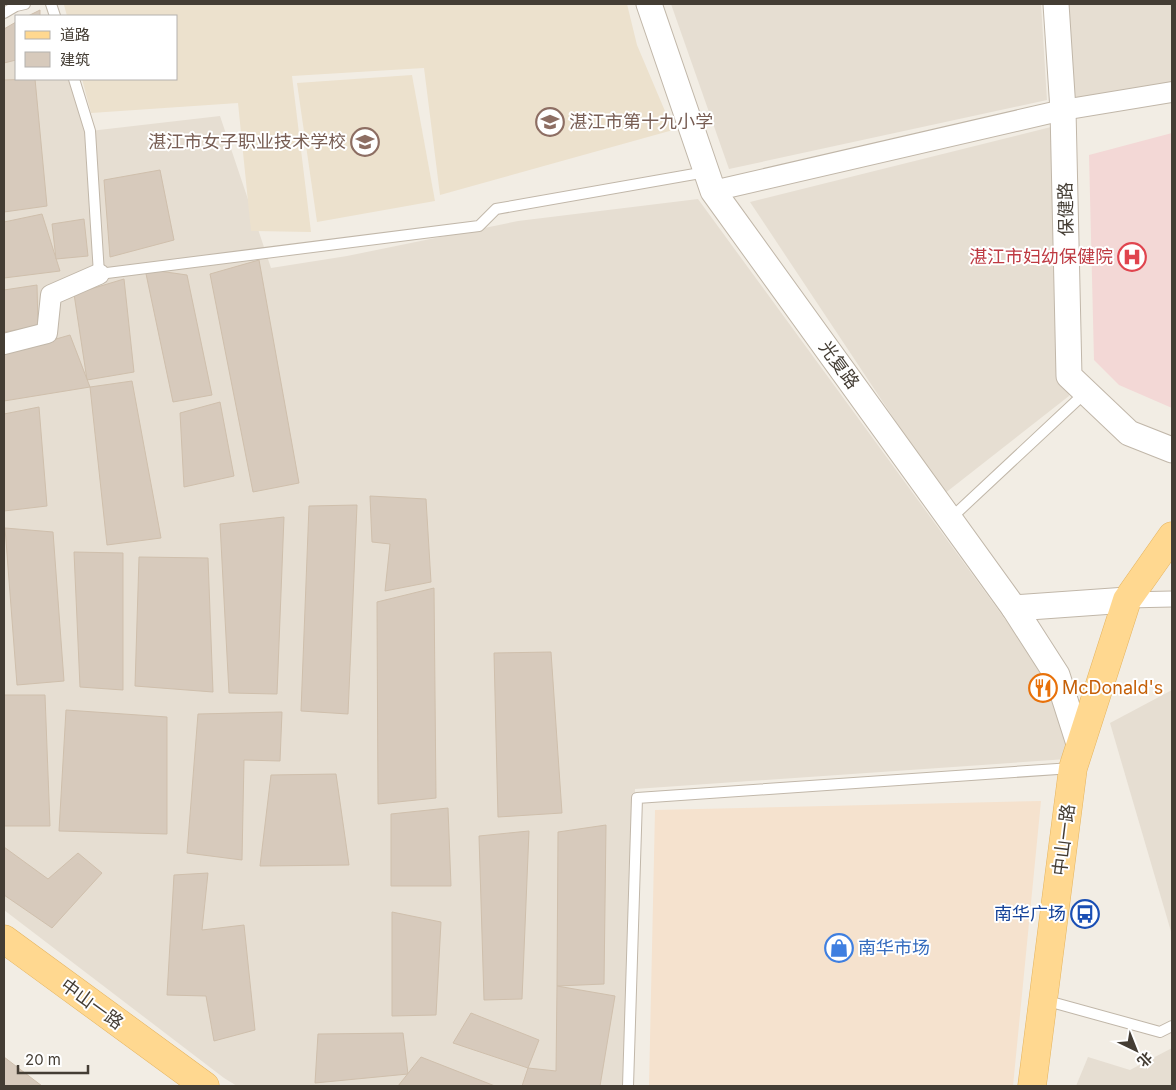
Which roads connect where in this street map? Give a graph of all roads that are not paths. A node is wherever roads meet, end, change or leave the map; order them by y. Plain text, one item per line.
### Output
1 (24, 4) edge
2 (649, 4) edge
3 (1056, 4) edge
4 (4, 13) edge
5 (74, 80) edge
6 (1172, 92) edge
7 (1063, 110) junction
8 (710, 182) junction
9 (99, 274) junction
10 (4, 344) edge
11 (1086, 392) junction
12 (1172, 450) edge
13 (950, 519) junction
14 (1172, 536) edge
15 (1127, 600) junction
16 (1172, 600) edge
17 (1014, 608) junction
18 (1077, 758) junction
19 (4, 939) edge
20 (1044, 1000) junction
21 (1172, 1026) edge
22 (205, 1086) edge
23 (628, 1086) edge
24 (1032, 1086) edge

1 - 4 lane
2 - 8 street, 光复路
3 - 7 street, 保健路
5 - 9 lane
6 - 7 street
7 - 8 street
7 - 11 street, 保健路
8 - 9 lane
8 - 13 street, 光复路
9 - 10 street
11 - 12 street, 保健路
11 - 13 lane
13 - 17 street, 光复路
14 - 15 main road, 中山一路
15 - 16 street
15 - 17 street
15 - 18 main road, 中山一路
17 - 18 street, 光复路
18 - 20 main road, 中山一路
18 - 23 lane
19 - 22 main road, 中山一路
20 - 21 lane
20 - 24 main road, 中山一路

